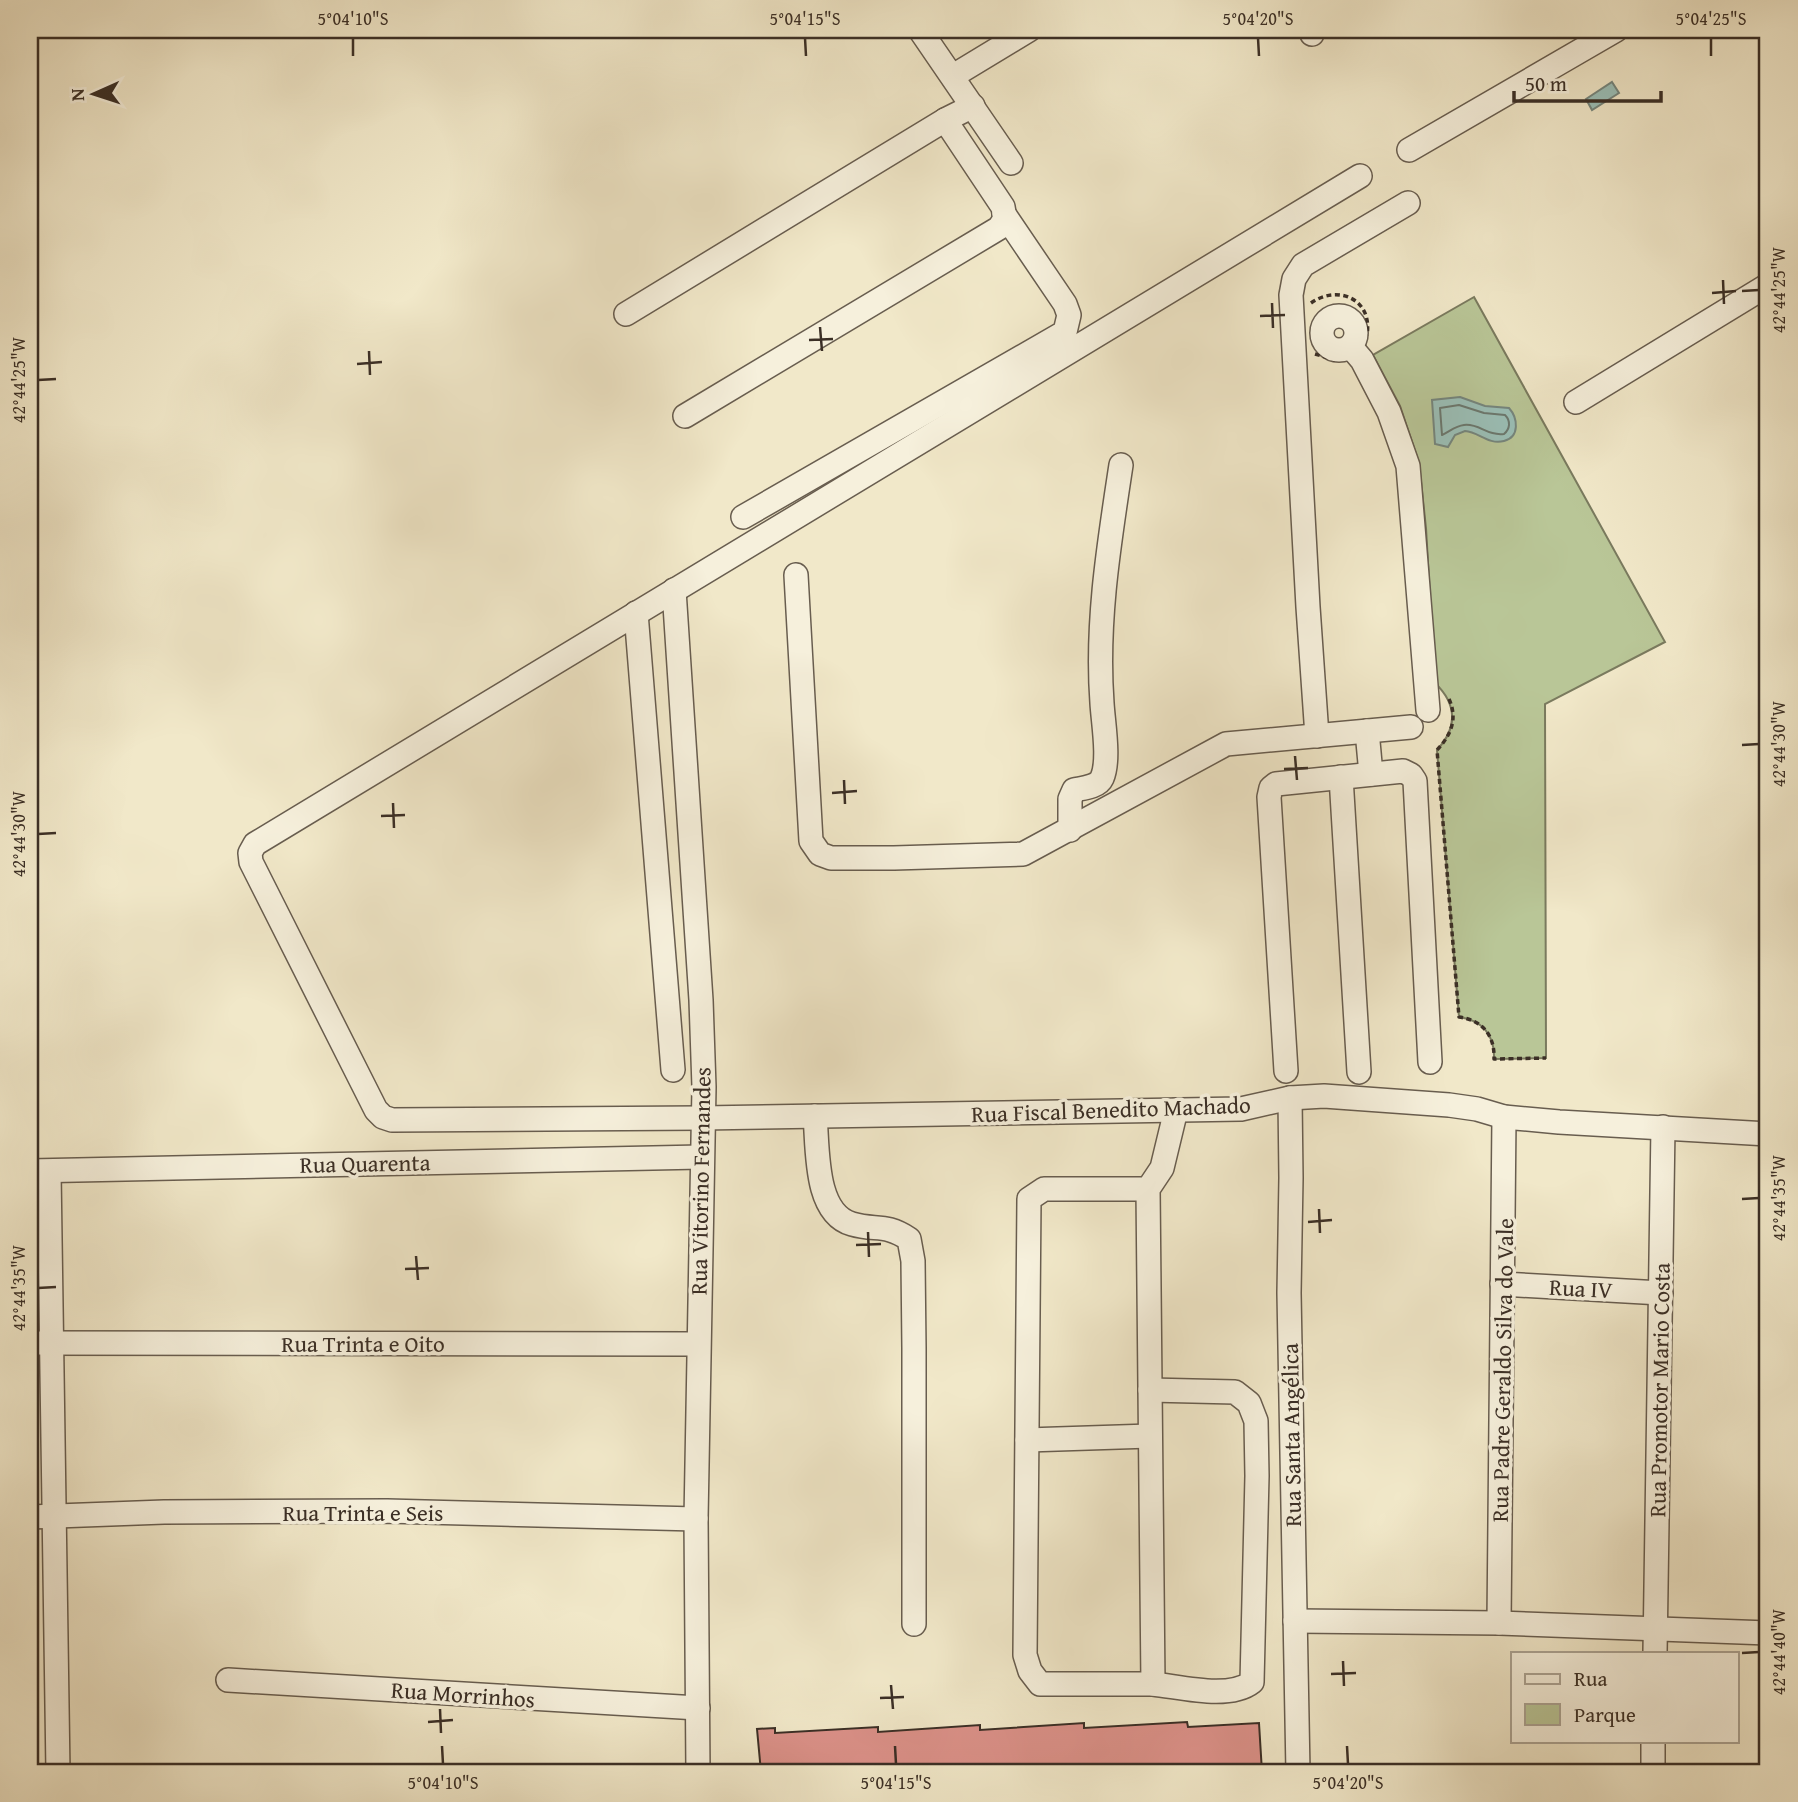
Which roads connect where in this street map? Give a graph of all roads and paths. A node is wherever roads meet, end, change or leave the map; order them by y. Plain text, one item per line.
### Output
1 (920, 30) edge
2 (1029, 30) edge
3 (1616, 30) edge
4 (953, 76) junction
5 (972, 106) junction
6 (945, 120) junction
7 (1409, 150) dead end
8 (1011, 163) dead end
9 (1360, 176) dead end
10 (1408, 203) dead end
11 (1004, 214) junction
12 (1768, 285) edge
13 (1310, 304) dead end
14 (626, 314) dead end
15 (1353, 349) junction
16 (1310, 351) dead end
17 (1576, 402) dead end
18 (685, 416) dead end
19 (1121, 465) dead end
20 (743, 517) dead end
21 (796, 575) dead end
22 (674, 590) junction
23 (636, 613) junction
24 (1445, 692) dead end
25 (1428, 710) dead end
26 (1410, 727) dead end
27 (1367, 731) junction
28 (1317, 736) junction
29 (1371, 774) junction
30 (1341, 777) junction
31 (1070, 830) junction
32 (1546, 1058) dead end
33 (1430, 1062) dead end
34 (673, 1070) dead end
35 (1286, 1071) dead end
36 (1359, 1072) dead end
37 (1290, 1098) junction
38 (1176, 1110) junction
39 (815, 1116) junction
40 (1504, 1117) junction
41 (702, 1118) junction
42 (1663, 1127) junction
43 (1768, 1134) edge
44 (701, 1157) junction
45 (39, 1171) edge
46 (1148, 1189) junction
47 (1502, 1284) junction
48 (1661, 1293) junction
49 (40, 1342) edge
50 (697, 1344) junction
51 (1150, 1390) junction
52 (1150, 1436) junction
53 (1027, 1440) junction
54 (54, 1516) junction
55 (30, 1517) edge
56 (696, 1520) junction
57 (1295, 1621) junction
58 (1499, 1623) junction
59 (914, 1624) dead end
60 (1655, 1629) junction
61 (1768, 1633) edge
62 (1655, 1652) edge
63 (229, 1680) dead end
64 (1153, 1684) junction
65 (698, 1708) junction
66 (1653, 1742) edge
67 (58, 1772) edge
68 (698, 1772) edge
69 (1298, 1772) edge
70 (1653, 1772) edge

1 - 4 street
2 - 4 street
3 - 7 street
4 - 5 street
5 - 6 street
5 - 8 street
6 - 11 street
6 - 14 street
9 - 22 street
10 - 28 street
11 - 18 street
11 - 20 street
12 - 17 street
13 - 15 path
15 - 16 path
15 - 25 street
19 - 31 street
21 - 31 street
22 - 23 street
22 - 41 street, Rua Vitorino Fernandes
23 - 34 street
23 - 41 street, Rua Fiscal Benedito Machado
24 - 32 path
26 - 27 street
27 - 28 street
27 - 29 street
28 - 31 street
29 - 30 street
29 - 33 street
30 - 35 street
30 - 36 street
37 - 38 street, Rua Fiscal Benedito Machado
37 - 40 street, Rua Fiscal Benedito Machado
37 - 57 street, Rua Santa Angélica
38 - 39 street, Rua Fiscal Benedito Machado
38 - 46 street
39 - 41 street, Rua Fiscal Benedito Machado
39 - 59 street
40 - 42 street, Rua Fiscal Benedito Machado
40 - 47 street, Rua Padre Geraldo Silva do Vale
41 - 44 street, Rua Vitorino Fernandes
42 - 43 street, Rua Fiscal Benedito Machado
42 - 48 street, Rua Promotor Mario Costa
44 - 45 street, Rua Quarenta
44 - 50 street, Rua Vitorino Fernandes
45 - 49 street
46 - 51 street
46 - 53 street
47 - 48 street, Rua IV
47 - 58 street, Rua Padre Geraldo Silva do Vale
48 - 60 street, Rua Promotor Mario Costa
49 - 50 street, Rua Trinta e Oito
49 - 54 street
50 - 56 street, Rua Vitorino Fernandes
51 - 52 street
51 - 64 street
52 - 53 street
52 - 64 street
53 - 64 street
54 - 55 street, Rua Trinta e Seis
54 - 56 street, Rua Trinta e Seis
54 - 67 street
56 - 65 street, Rua Vitorino Fernandes
57 - 58 street
57 - 69 street, Rua Santa Angélica
58 - 60 street
60 - 61 street
60 - 62 street, Rua Promotor Mario Costa
63 - 65 street, Rua Morrinhos
65 - 68 street, Rua Vitorino Fernandes
66 - 70 street

